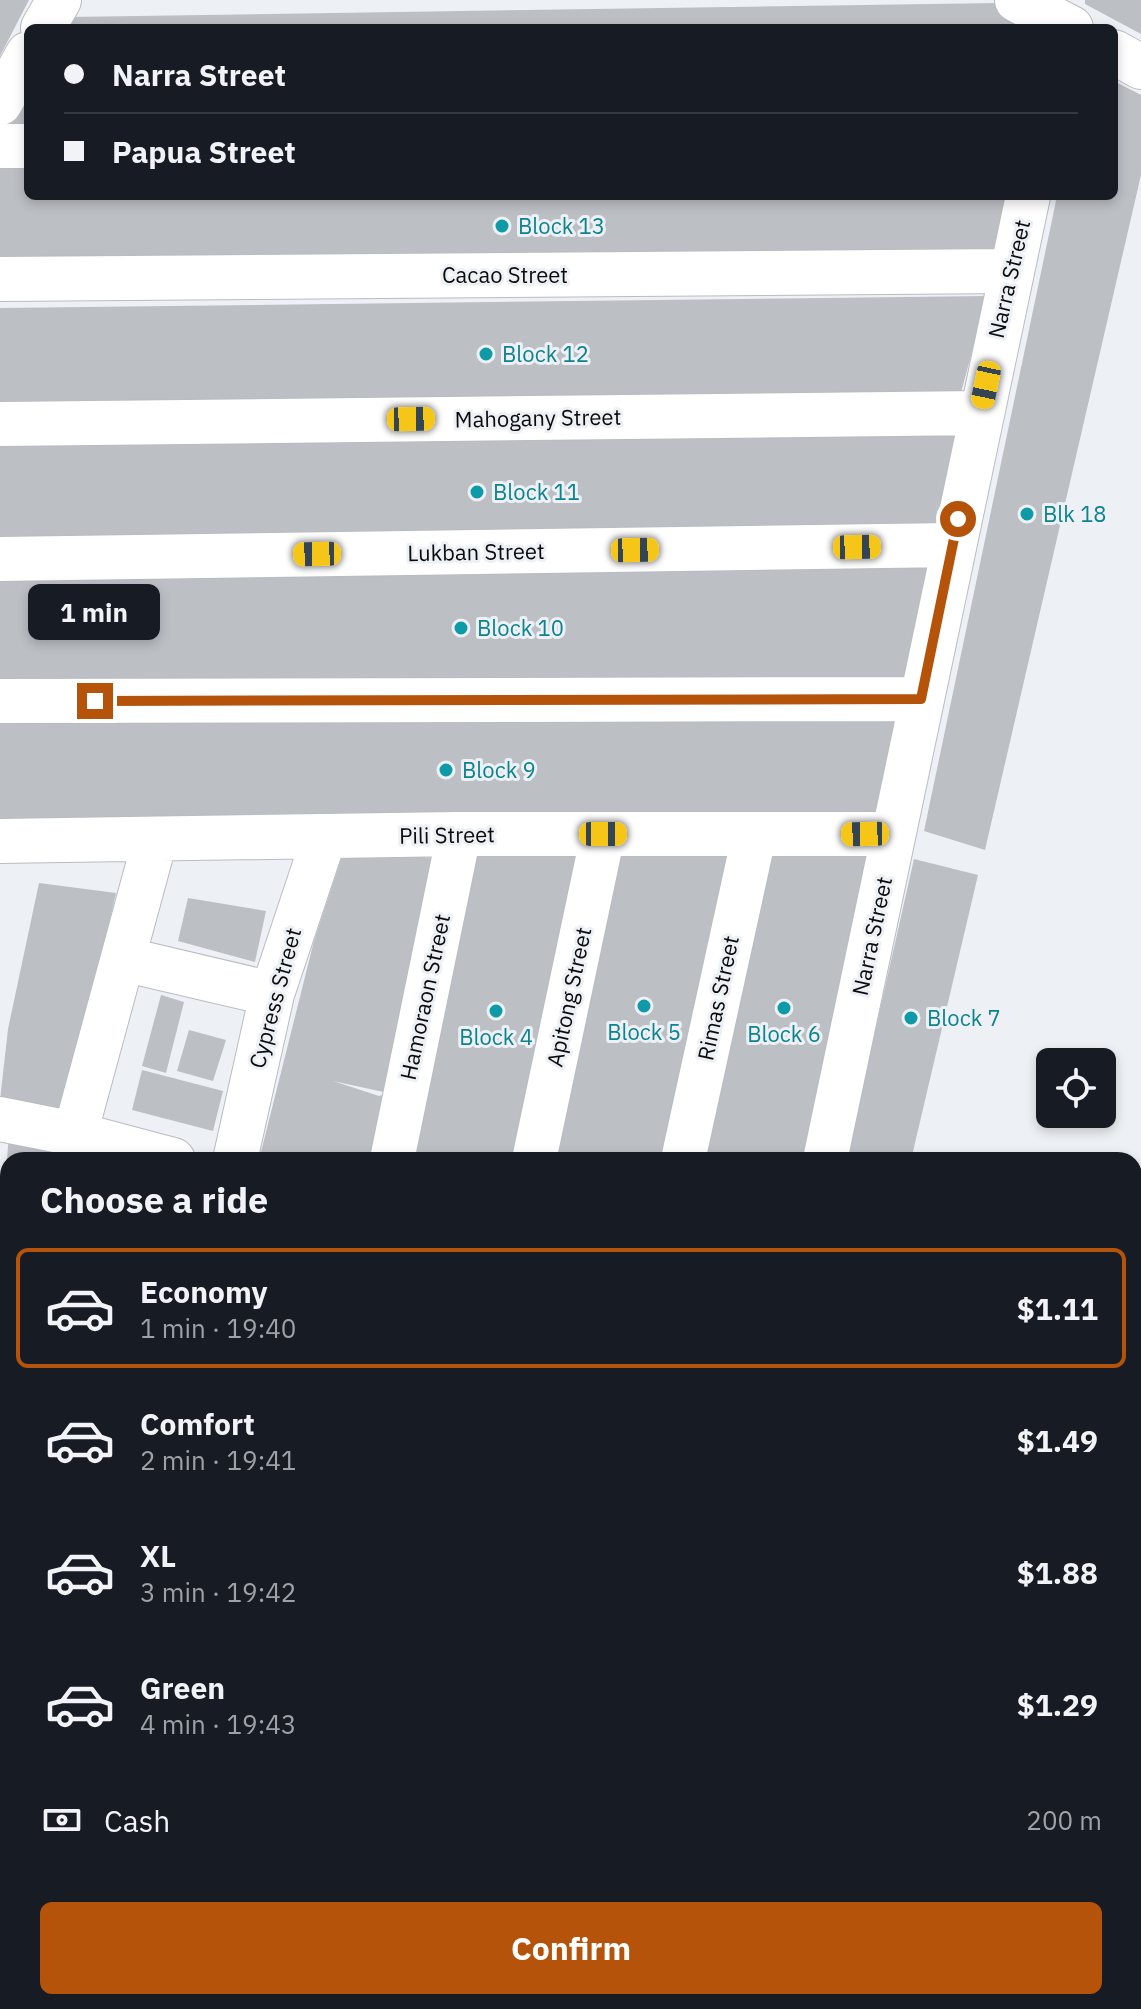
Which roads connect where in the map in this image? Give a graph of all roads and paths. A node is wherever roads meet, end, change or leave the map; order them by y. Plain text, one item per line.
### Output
1 (59, 0) edge
2 (1017, 0) edge
3 (1066, 20) edge
4 (45, 24) edge
5 (1118, 54) edge
6 (24, 61) edge
7 (1141, 67) edge
8 (0, 103) edge
9 (0, 146) edge
10 (24, 146) edge
11 (1027, 200) edge
12 (1010, 271) junction
13 (0, 279) edge
14 (980, 413) junction
15 (0, 424) edge
16 (952, 545) junction
17 (0, 559) edge
18 (921, 699) junction
19 (0, 701) edge
20 (459, 834) junction
21 (603, 834) junction
22 (893, 834) junction
23 (754, 836) junction
24 (324, 838) junction
25 (155, 840) junction
26 (0, 841) edge
27 (123, 959) junction
28 (272, 994) junction
29 (0, 1119) edge
30 (75, 1134) junction
31 (143, 1152) edge
32 (237, 1152) edge
33 (394, 1152) edge
34 (536, 1152) edge
35 (685, 1152) edge
36 (827, 1152) edge

1 - 4 street
2 - 3 street
5 - 7 street
6 - 8 street
9 - 10 street
11 - 12 street, Narra Street
12 - 13 street, Cacao Street
12 - 14 street, Narra Street
14 - 15 street, Mahogany Street
14 - 16 street, Narra Street
16 - 17 street, Lukban Street
16 - 18 street, Narra Street
18 - 19 street
18 - 22 street, Narra Street
20 - 21 street, Pili Street
20 - 24 street, Pili Street
20 - 33 street, Hamoraon Street
21 - 23 street, Pili Street
21 - 34 street, Apitong Street
22 - 23 street, Pili Street
22 - 36 street, Narra Street
23 - 35 street, Rimas Street
24 - 25 street, Pili Street
24 - 28 street, Cypress Street
25 - 26 street, Pili Street
25 - 27 street
27 - 28 street
27 - 30 street
28 - 32 street, Cypress Street
29 - 30 street
30 - 31 street

